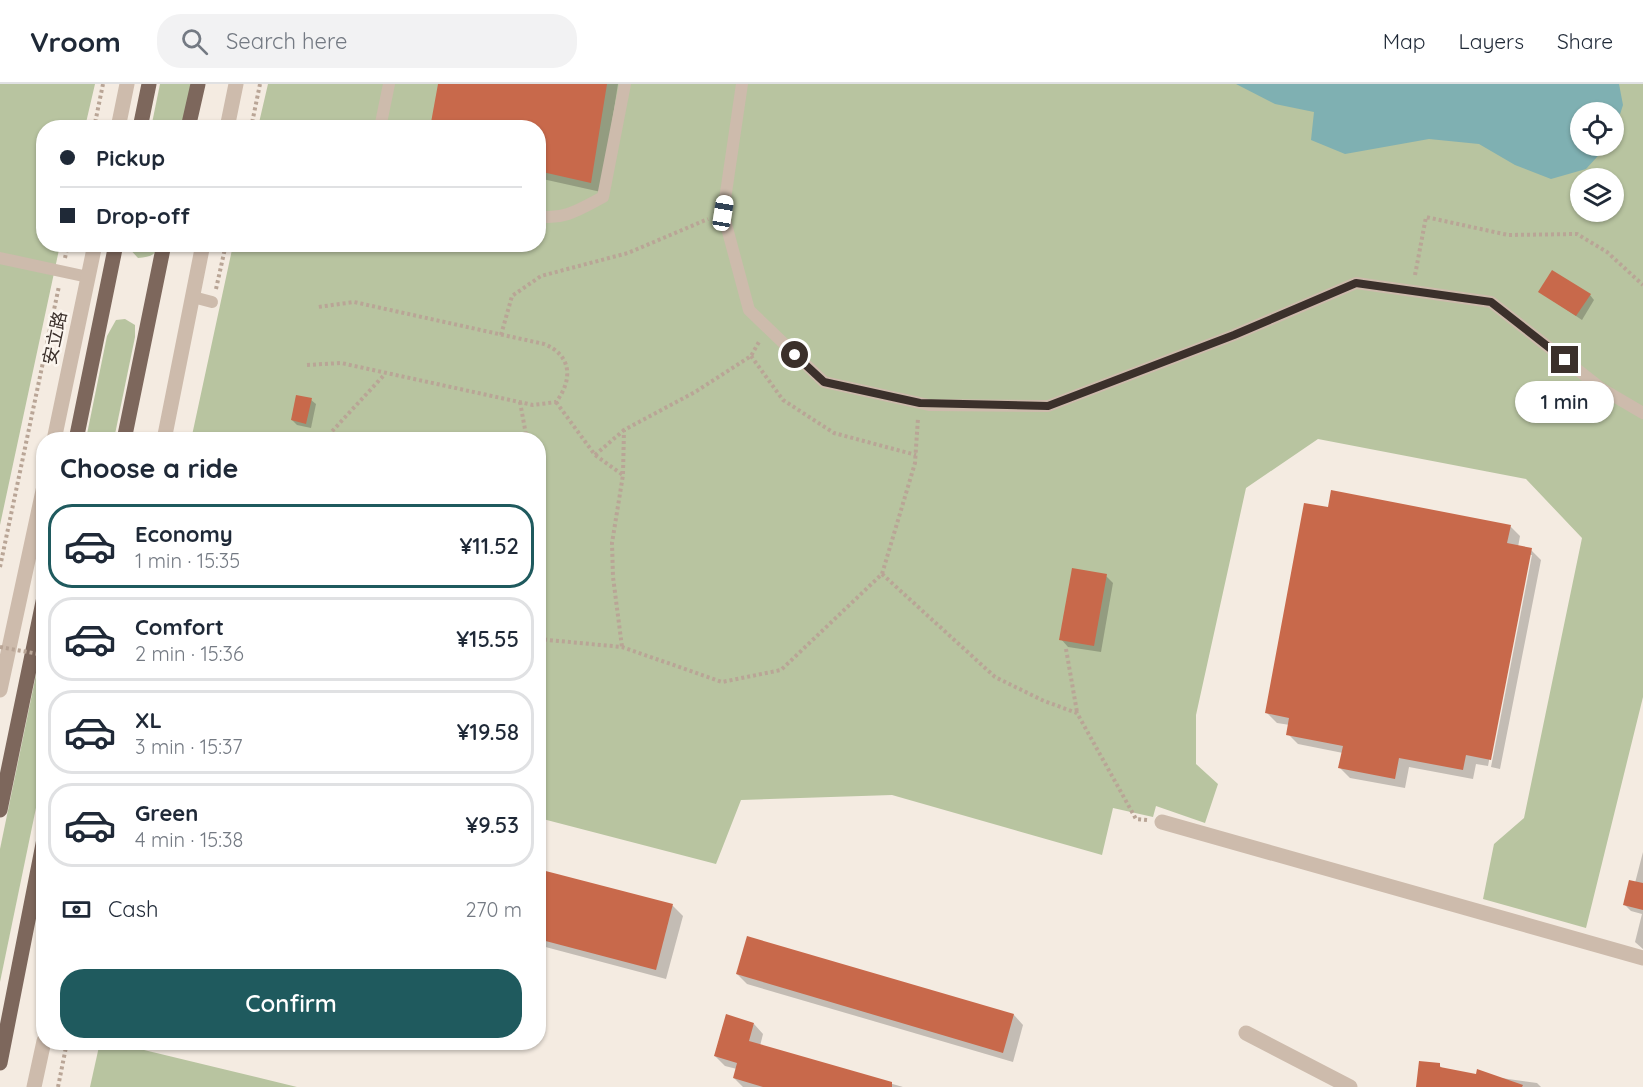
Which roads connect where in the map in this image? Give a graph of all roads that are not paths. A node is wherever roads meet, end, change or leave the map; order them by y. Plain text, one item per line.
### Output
1 (127, 84) edge
2 (149, 84) edge
3 (198, 84) edge
4 (236, 84) edge
5 (389, 84) edge
6 (625, 84) edge
7 (742, 84) edge
8 (120, 120) edge
9 (142, 120) edge
10 (190, 120) edge
11 (229, 120) edge
12 (382, 120) edge
13 (546, 218) edge
14 (93, 252) edge
15 (114, 252) edge
16 (162, 252) edge
17 (201, 252) edge
18 (0, 258) edge
19 (88, 277) junction
20 (193, 297) junction
21 (212, 302) road end
22 (1643, 414) edge
23 (56, 432) edge
24 (78, 432) edge
25 (126, 432) edge
26 (166, 432) edge
27 (36, 523) edge
28 (36, 636) edge
29 (0, 690) edge
30 (0, 810) edge
31 (1162, 822) road end
32 (36, 881) edge
33 (1643, 958) edge
34 (1246, 1033) dead end
35 (42, 1050) edge
36 (0, 1063) edge
37 (34, 1087) edge
38 (1350, 1087) edge

1 - 8 street
2 - 9 main road
3 - 10 main road
4 - 11 street
5 - 12 lane
6 - 13 lane
7 - 22 lane
14 - 19 street, 安立路
15 - 24 main road
16 - 25 main road
17 - 20 street
18 - 19 lane
19 - 23 street, 安立路
20 - 21 lane
20 - 26 street
27 - 29 street
28 - 30 main road
31 - 33 street
32 - 36 main road
34 - 38 street
35 - 37 street

